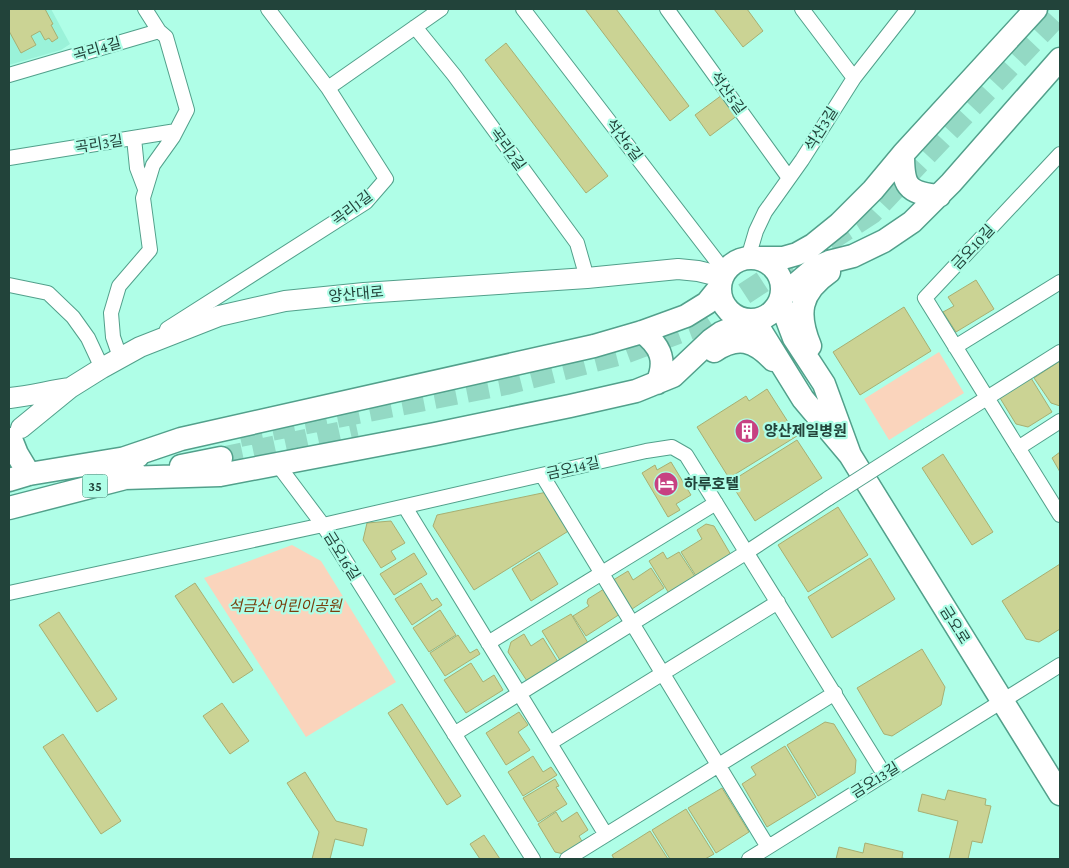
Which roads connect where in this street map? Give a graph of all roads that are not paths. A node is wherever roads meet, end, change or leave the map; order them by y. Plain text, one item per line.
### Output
1 (145, 9) edge
2 (268, 9) edge
3 (441, 9) edge
4 (524, 9) edge
5 (667, 9) edge
6 (802, 9) edge
7 (908, 9) edge
8 (1036, 9) edge
9 (415, 27) junction
10 (159, 31) junction
11 (1060, 59) edge
12 (9, 75) edge
13 (854, 78) junction
14 (328, 88) junction
15 (176, 131) junction
16 (134, 138) junction
17 (903, 154) junction
18 (1060, 154) edge
19 (9, 158) edge
20 (789, 178) junction
21 (146, 189) junction
22 (938, 196) junction
23 (853, 256) junction
24 (753, 258) junction
25 (587, 278) junction
26 (723, 279) junction
27 (1060, 282) edge
28 (9, 285) edge
29 (781, 299) junction
30 (753, 320) junction
31 (642, 332) junction
32 (140, 347) junction
33 (955, 347) junction
34 (1060, 352) edge
35 (120, 357) junction
36 (102, 368) junction
37 (787, 374) junction
38 (665, 380) junction
39 (824, 384) junction
40 (70, 388) junction
41 (9, 398) edge
42 (988, 398) junction
43 (1060, 421) edge
44 (14, 435) edge
45 (1018, 448) junction
46 (220, 449) tunnel mouth
47 (850, 455) junction
48 (278, 465) junction
49 (123, 469) junction
50 (542, 475) junction
51 (19, 477) edge
52 (716, 503) junction
53 (405, 507) junction
54 (9, 508) edge
55 (1060, 515) edge
56 (323, 525) junction
57 (747, 552) junction
58 (602, 574) junction
59 (9, 593) edge
60 (778, 602) junction
61 (632, 624) junction
62 (488, 643) junction
63 (1060, 665) edge
64 (662, 674) junction
65 (520, 694) junction
66 (835, 694) junction
67 (1003, 702) junction
68 (454, 734) junction
69 (550, 743) junction
70 (718, 766) junction
71 (884, 774) junction
72 (1060, 794) edge
73 (606, 835) junction
74 (768, 847) junction
75 (533, 859) edge
76 (567, 859) edge
77 (749, 859) edge

1 - 10 street
2 - 14 street, 곡리1길
3 - 9 street
4 - 26 street, 석산6길
5 - 20 street, 석산5길
6 - 13 street
7 - 13 street, 석산3길
8 - 17 main road
9 - 14 street
9 - 25 street, 곡리2길
10 - 12 street, 곡리4길
10 - 15 street
11 - 22 main road
13 - 20 street, 석산3길
14 - 32 street, 곡리1길
15 - 16 street
15 - 21 street
16 - 19 street, 곡리3길
16 - 21 street, 곡리3길
17 - 22 main road
17 - 24 main road
18 - 33 street, 금오10길
20 - 24 street, 석산3길
21 - 35 street, 곡리3길
22 - 23 main road
23 - 29 main road
23 - 39 main road
24 - 26 main road
24 - 29 main road
25 - 26 main road, 양산대로
25 - 32 main road, 양산대로
26 - 30 main road
26 - 31 main road
27 - 33 street
28 - 36 street
29 - 30 main road
29 - 39 main road, 금오로
30 - 37 main road, 금오로
30 - 38 main road
31 - 38 main road
31 - 49 main road
32 - 35 main road, 양산대로
33 - 42 street, 금오10길
34 - 42 street
35 - 36 main road, 양산대로
36 - 40 main road, 양산대로
37 - 38 main road
37 - 47 main road, 금오로
38 - 48 main road
39 - 47 main road, 금오로
40 - 41 main road
40 - 44 main road, 양산대로
41 - 44 main road
42 - 45 street, 금오10길
42 - 57 street, bridge
43 - 45 street
44 - 51 main road
45 - 55 street, 금오10길
46 - 49 main road, 35
47 - 67 main road, 금오로
48 - 49 main road
48 - 56 street
49 - 51 main road, 35
49 - 54 main road, 35
50 - 52 street, 금오14길
50 - 53 street, 금오14길
50 - 58 street
52 - 57 street, 금오14길
52 - 58 street
53 - 56 street, 금오14길
53 - 62 street
56 - 59 street, 금오16길
56 - 68 street, 금오16길
57 - 60 street, 금오14길
57 - 61 street
58 - 61 street
58 - 62 street
60 - 64 street
60 - 66 street, 금오14길
61 - 64 street
61 - 65 street
62 - 65 street
63 - 67 street, 금오13길
64 - 69 street
64 - 70 street
65 - 68 street
65 - 69 street
66 - 70 street
66 - 71 street, 금오14길
67 - 71 street, 금오13길
67 - 72 main road, 금오로
68 - 75 street, 금오16길
69 - 73 street
70 - 73 street
70 - 74 street
71 - 74 street, 금오13길
73 - 76 street
74 - 77 street, 금오13길

